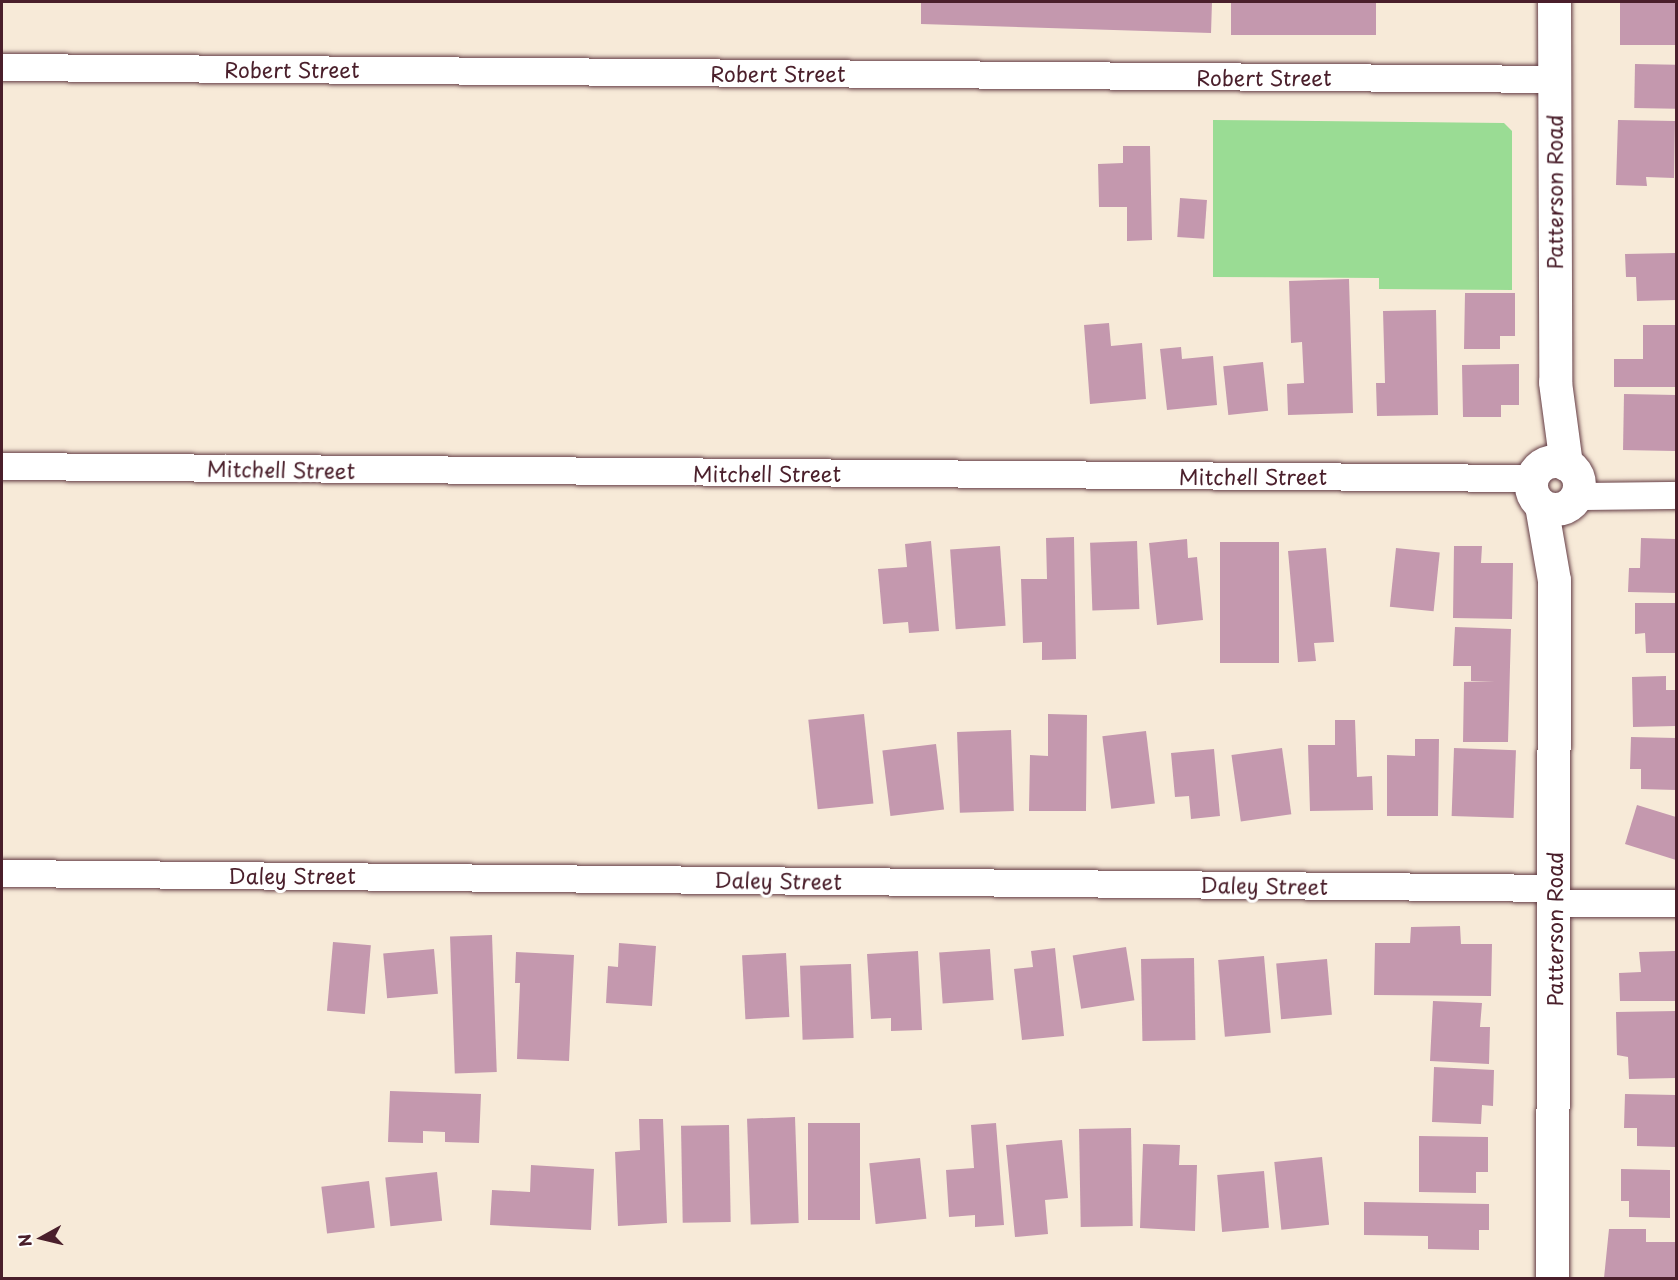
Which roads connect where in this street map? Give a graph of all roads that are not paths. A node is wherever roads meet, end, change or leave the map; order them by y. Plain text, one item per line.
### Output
1 (1554, 2) edge
2 (2, 67) edge
3 (1554, 79) junction
4 (2, 466) edge
5 (1554, 486) junction
6 (1677, 495) edge
7 (2, 873) edge
8 (1554, 896) junction
9 (1677, 903) edge
10 (1552, 1278) edge

1 - 3 street, Patterson Road
2 - 3 street, Robert Street
3 - 5 street, Patterson Road
4 - 5 street, Mitchell Street
5 - 6 street, Mitchell Street
5 - 8 street, Patterson Road
7 - 8 street, Daley Street
8 - 9 street, Daley Street
8 - 10 street, Patterson Road

